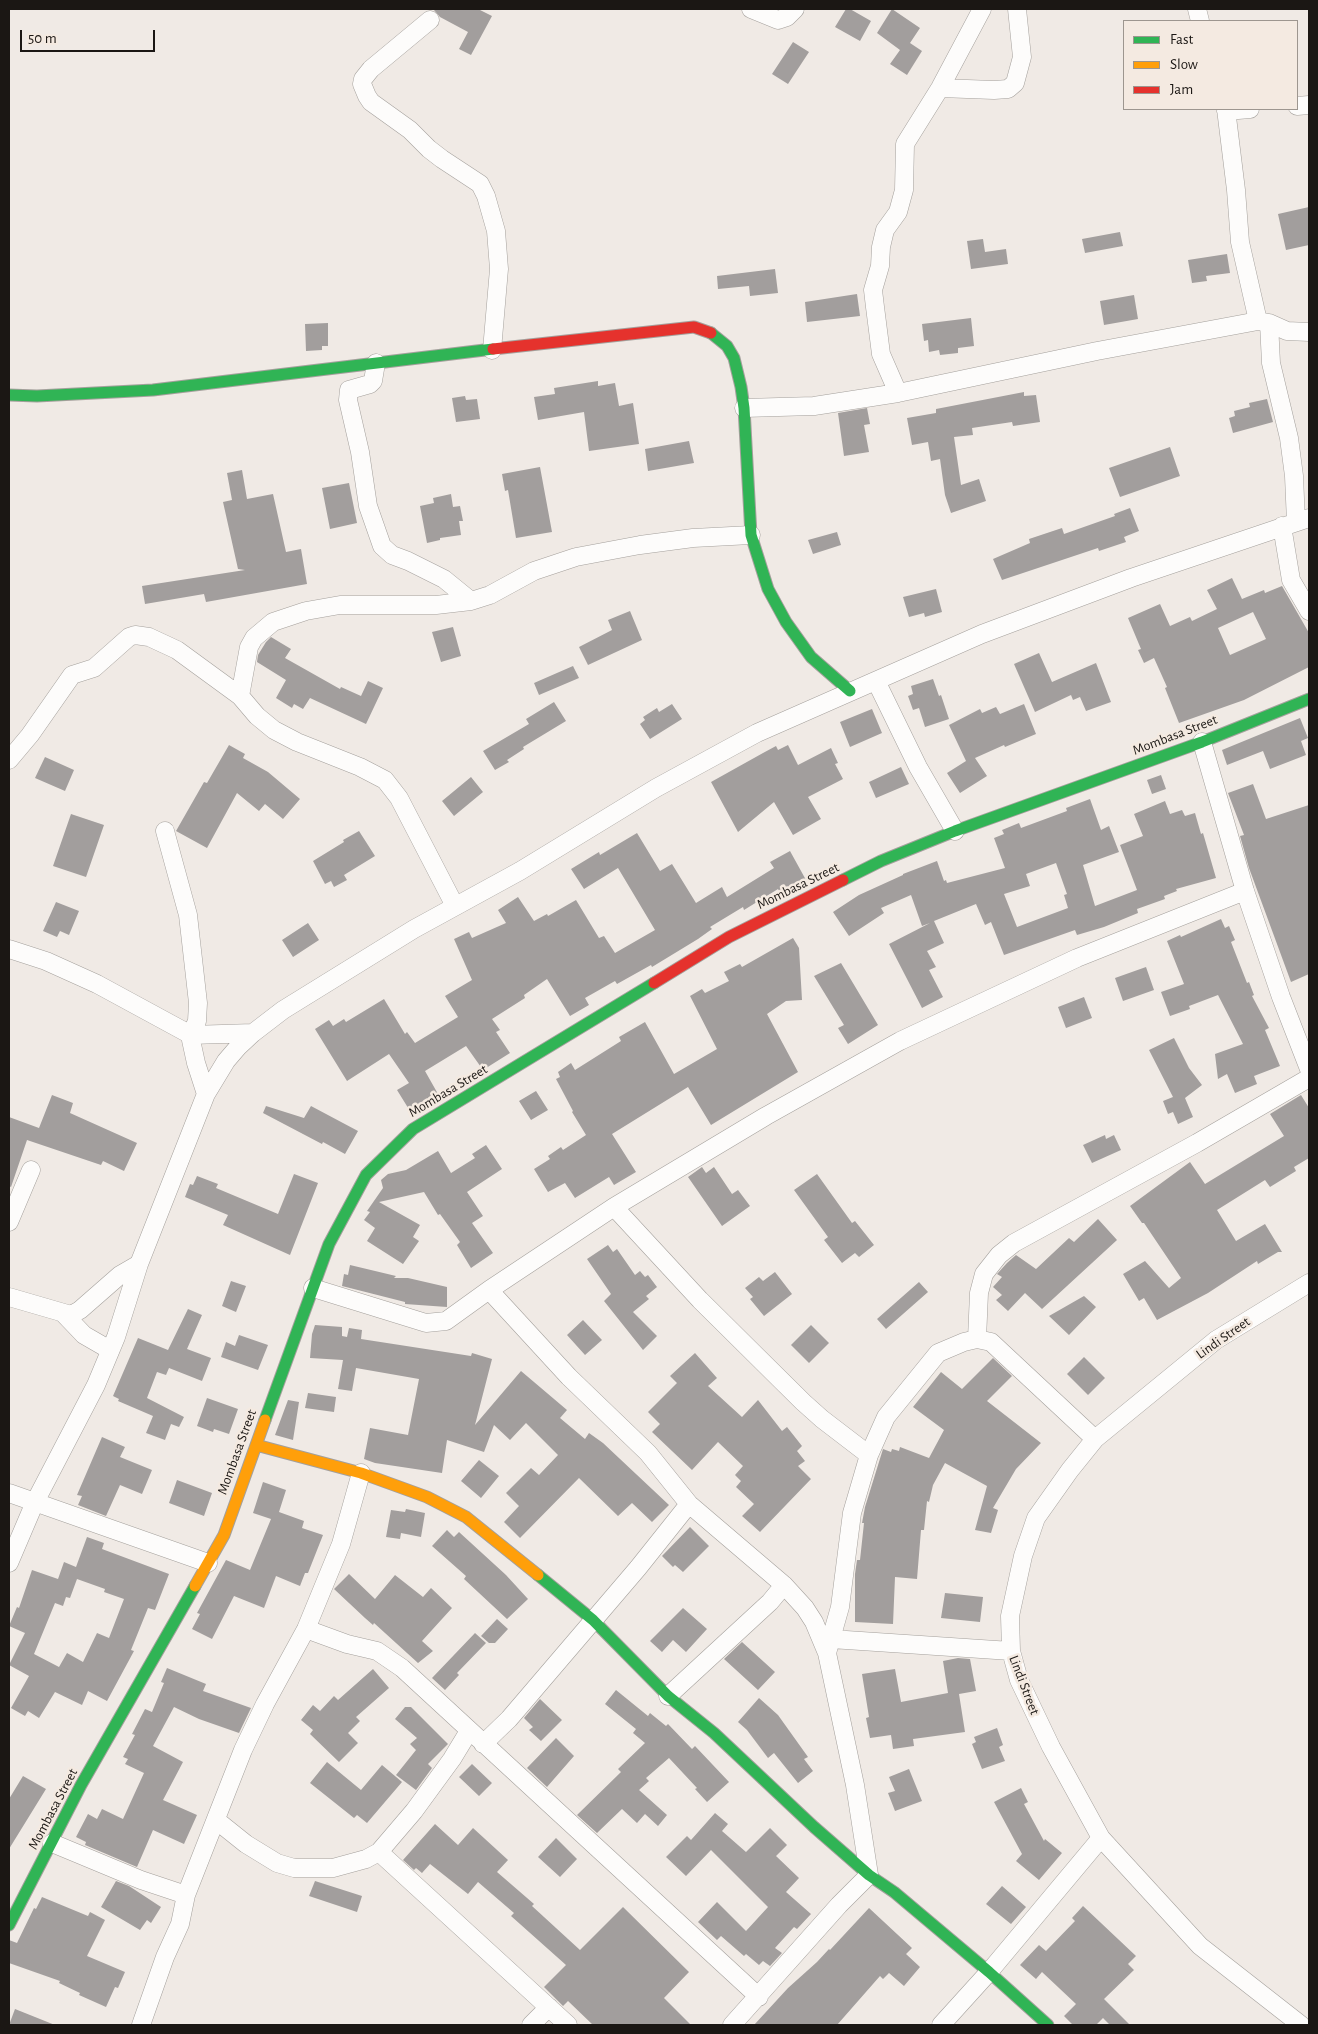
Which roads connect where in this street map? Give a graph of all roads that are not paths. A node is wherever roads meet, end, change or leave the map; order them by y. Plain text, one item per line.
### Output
1 (752, 9) edge
2 (795, 9) edge
3 (982, 9) edge
4 (1017, 9) edge
5 (430, 20) dead end
6 (940, 88) junction
7 (1226, 110) edge
8 (1264, 322) junction
9 (1309, 332) edge
10 (492, 350) junction
11 (376, 363) junction
12 (898, 393) junction
13 (9, 395) edge
14 (744, 408) junction
15 (1296, 522) edge
16 (751, 535) junction
17 (471, 601) junction
18 (1309, 611) edge
19 (876, 681) junction
20 (850, 691) junction
21 (240, 696) junction
22 (1309, 699) edge
23 (1202, 742) junction
24 (9, 760) edge
25 (165, 831) dead end
26 (955, 831) junction
27 (1245, 891) junction
28 (455, 906) junction
29 (9, 949) edge
30 (253, 1033) junction
31 (191, 1035) junction
32 (1309, 1069) edge
33 (1309, 1078) edge
34 (206, 1094) junction
35 (31, 1170) dead end
36 (614, 1207) junction
37 (9, 1222) edge
38 (139, 1264) junction
39 (1309, 1283) edge
40 (313, 1288) junction
41 (489, 1290) junction
42 (9, 1297) edge
43 (63, 1313) junction
44 (977, 1339) junction
45 (110, 1350) junction
46 (1095, 1440) junction
47 (256, 1445) junction
48 (869, 1455) junction
49 (361, 1473) junction
50 (9, 1493) edge
51 (35, 1502) junction
52 (689, 1504) junction
53 (9, 1563) edge
54 (208, 1563) junction
55 (784, 1585) junction
56 (593, 1620) junction
57 (306, 1630) junction
58 (829, 1646) junction
59 (1011, 1651) junction
60 (668, 1696) junction
61 (469, 1731) junction
62 (483, 1744) junction
63 (216, 1820) junction
64 (1101, 1838) junction
65 (52, 1843) junction
66 (379, 1852) junction
67 (869, 1874) junction
68 (186, 1895) junction
69 (15, 1898) edge
70 (9, 1925) edge
71 (989, 1972) junction
72 (759, 1997) junction
73 (549, 2007) junction
74 (141, 2025) edge
75 (531, 2025) edge
76 (568, 2025) edge
77 (732, 2025) edge
78 (941, 2025) edge
79 (1048, 2025) edge
80 (1301, 2025) edge

1 - 2 street
3 - 6 street
4 - 6 street
5 - 10 street
6 - 12 street
7 - 8 street
8 - 9 street
8 - 12 street
8 - 15 street
10 - 11 street
10 - 14 street
11 - 13 street
11 - 17 street
12 - 14 street
14 - 16 street
15 - 18 street
15 - 19 street
16 - 17 street
16 - 20 street
17 - 21 street
19 - 20 street
19 - 26 street
20 - 28 street
21 - 24 street
21 - 28 street
22 - 23 street, Mombasa Street
23 - 26 street, Mombasa Street
23 - 27 street
25 - 31 street
26 - 40 street, Mombasa Street
27 - 32 street
27 - 36 street
28 - 30 street
29 - 31 street
30 - 31 street
30 - 34 street
31 - 34 street
33 - 44 street
34 - 38 street
35 - 37 street
36 - 41 street
36 - 48 street
38 - 43 street
38 - 45 street
39 - 46 street, Lindi Street
40 - 41 street
40 - 47 street, Mombasa Street
41 - 52 street
42 - 43 street
43 - 45 street
44 - 46 street
44 - 48 street
45 - 51 street
46 - 59 street, Lindi Street
47 - 49 street
47 - 54 street, Mombasa Street
48 - 58 street
49 - 56 street
49 - 57 street
50 - 51 street
51 - 53 street
51 - 54 street
52 - 55 street
52 - 56 street
54 - 65 street, Mombasa Street
55 - 58 street
55 - 60 street
56 - 60 street
56 - 62 street
57 - 61 street
57 - 63 street
58 - 59 street
58 - 67 street
59 - 64 street, Lindi Street
60 - 67 street
61 - 62 street
61 - 66 street
62 - 72 street
63 - 66 street
63 - 68 street
64 - 71 street
64 - 80 street, Lindi Street
65 - 68 street
65 - 69 street, Mombasa Street
66 - 73 street
67 - 71 street
67 - 72 street
68 - 74 street
69 - 70 street, Mombasa Street
71 - 78 street
71 - 79 street
72 - 77 street
73 - 75 street
73 - 76 street

